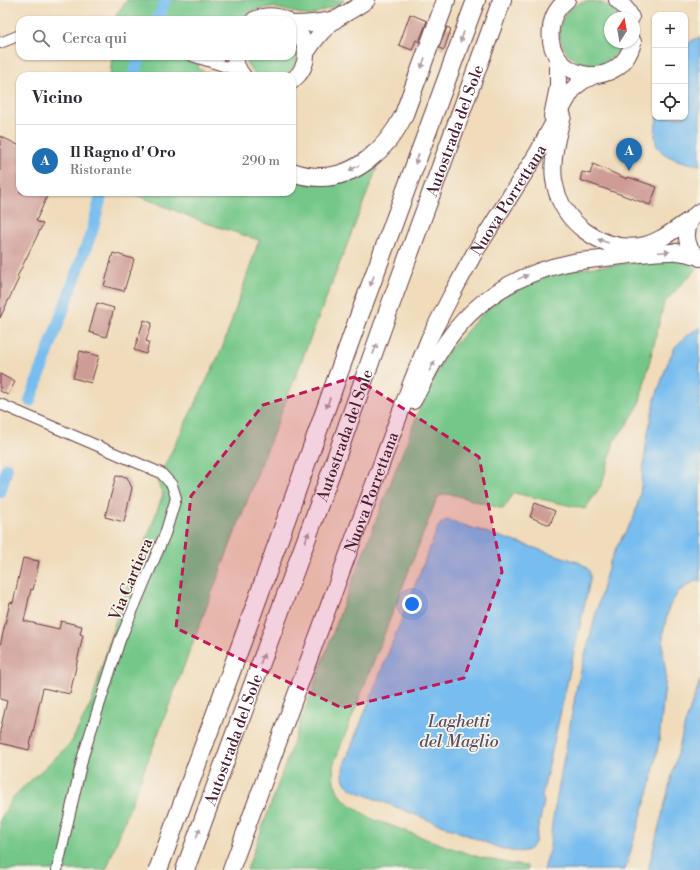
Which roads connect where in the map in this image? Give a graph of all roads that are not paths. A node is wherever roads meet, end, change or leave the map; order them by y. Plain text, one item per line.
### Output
1 (367, 0) edge
2 (446, 0) edge
3 (476, 0) edge
4 (502, 0) edge
5 (567, 0) edge
6 (617, 0) edge
7 (628, 12) edge
8 (336, 19) junction
9 (296, 24) edge
10 (296, 28) edge
11 (16, 37) edge
12 (0, 43) edge
13 (632, 48) edge
14 (306, 53) junction
15 (558, 58) junction
16 (204, 60) edge
17 (235, 60) edge
18 (236, 72) edge
19 (240, 72) edge
20 (593, 76) junction
21 (296, 77) edge
22 (570, 94) junction
23 (548, 131) junction
24 (296, 173) edge
25 (696, 216) edge
26 (698, 257) edge
27 (0, 404) edge
28 (387, 450) junction
29 (56, 870) edge
30 (158, 870) edge
31 (185, 870) edge
32 (231, 870) edge

1 - 8 highway
2 -> 24 highway
3 -> 30 highway, Autostrada del Sole
31 -> 4 highway, Autostrada del Sole
5 - 15 highway
6 - 7 highway
8 - 9 highway
8 - 14 highway
10 - 14 highway
11 - 12 street
13 - 20 highway
14 - 21 highway
15 - 20 highway
15 - 23 highway
16 - 18 street
17 - 19 highway
20 - 22 highway
22 - 23 highway
25 -> 22 highway
23 - 28 highway, Nuova Porrettana
25 - 26 highway
28 -> 26 highway
27 - 29 street, Via Cartiera
28 - 32 highway, Nuova Porrettana

